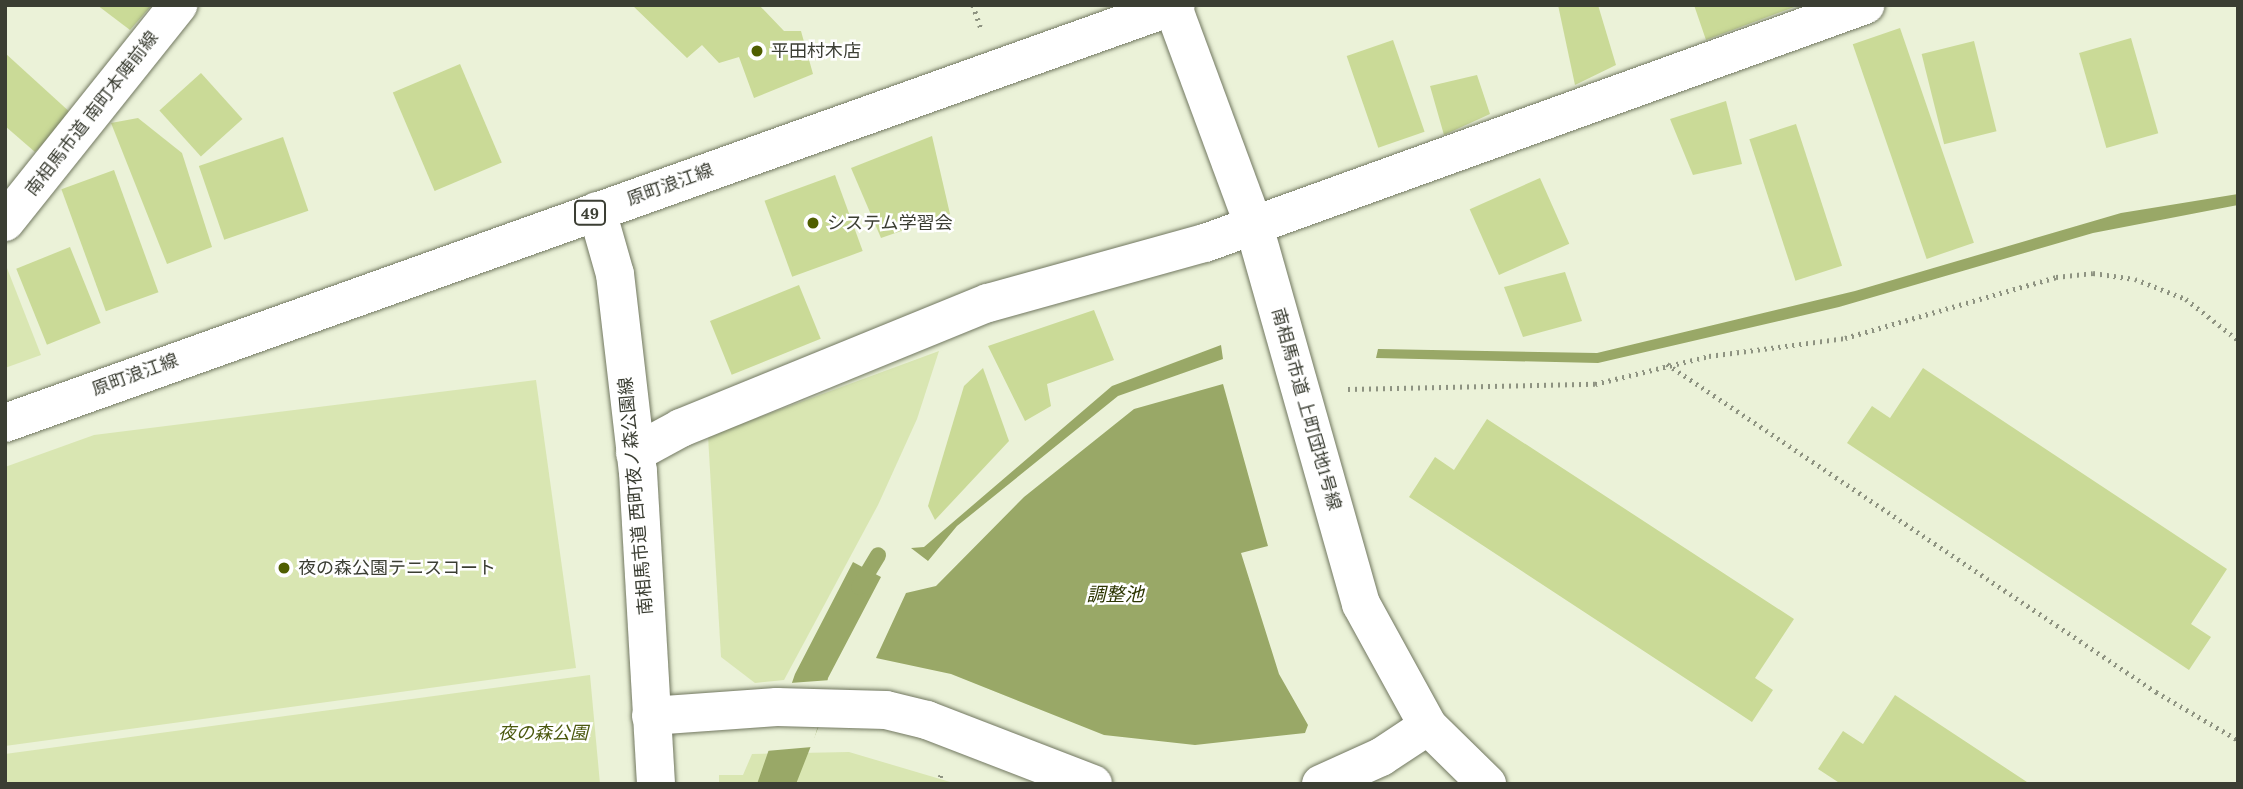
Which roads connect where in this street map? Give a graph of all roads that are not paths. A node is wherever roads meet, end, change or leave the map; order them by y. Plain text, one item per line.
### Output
1 (178, 5) edge
2 (1865, 5) edge
3 (1174, 6) edge
4 (597, 211) junction
5 (5, 222) edge
6 (1254, 226) junction
7 (5, 423) edge
8 (635, 453) junction
9 (652, 716) junction
10 (1427, 726) junction
11 (656, 784) edge
12 (1093, 784) edge
13 (1321, 784) edge
14 (1487, 784) edge

1 - 5 street, 南相馬市道 南町本陣前線
2 - 6 street
3 - 4 street, 原町浪江線 / 49
3 - 6 street, 南相馬市道 上町団地1号線
4 - 7 street, 原町浪江線 / 49
4 - 8 street, 南相馬市道 西町夜ノ森公園線
6 - 8 street
6 - 10 street, 南相馬市道 上町団地1号線
8 - 9 street, 南相馬市道 西町夜ノ森公園線
9 - 11 street, 南相馬市道 西町夜ノ森公園線
9 - 12 street
10 - 13 street
10 - 14 street, 南相馬市道 上町団地1号線

